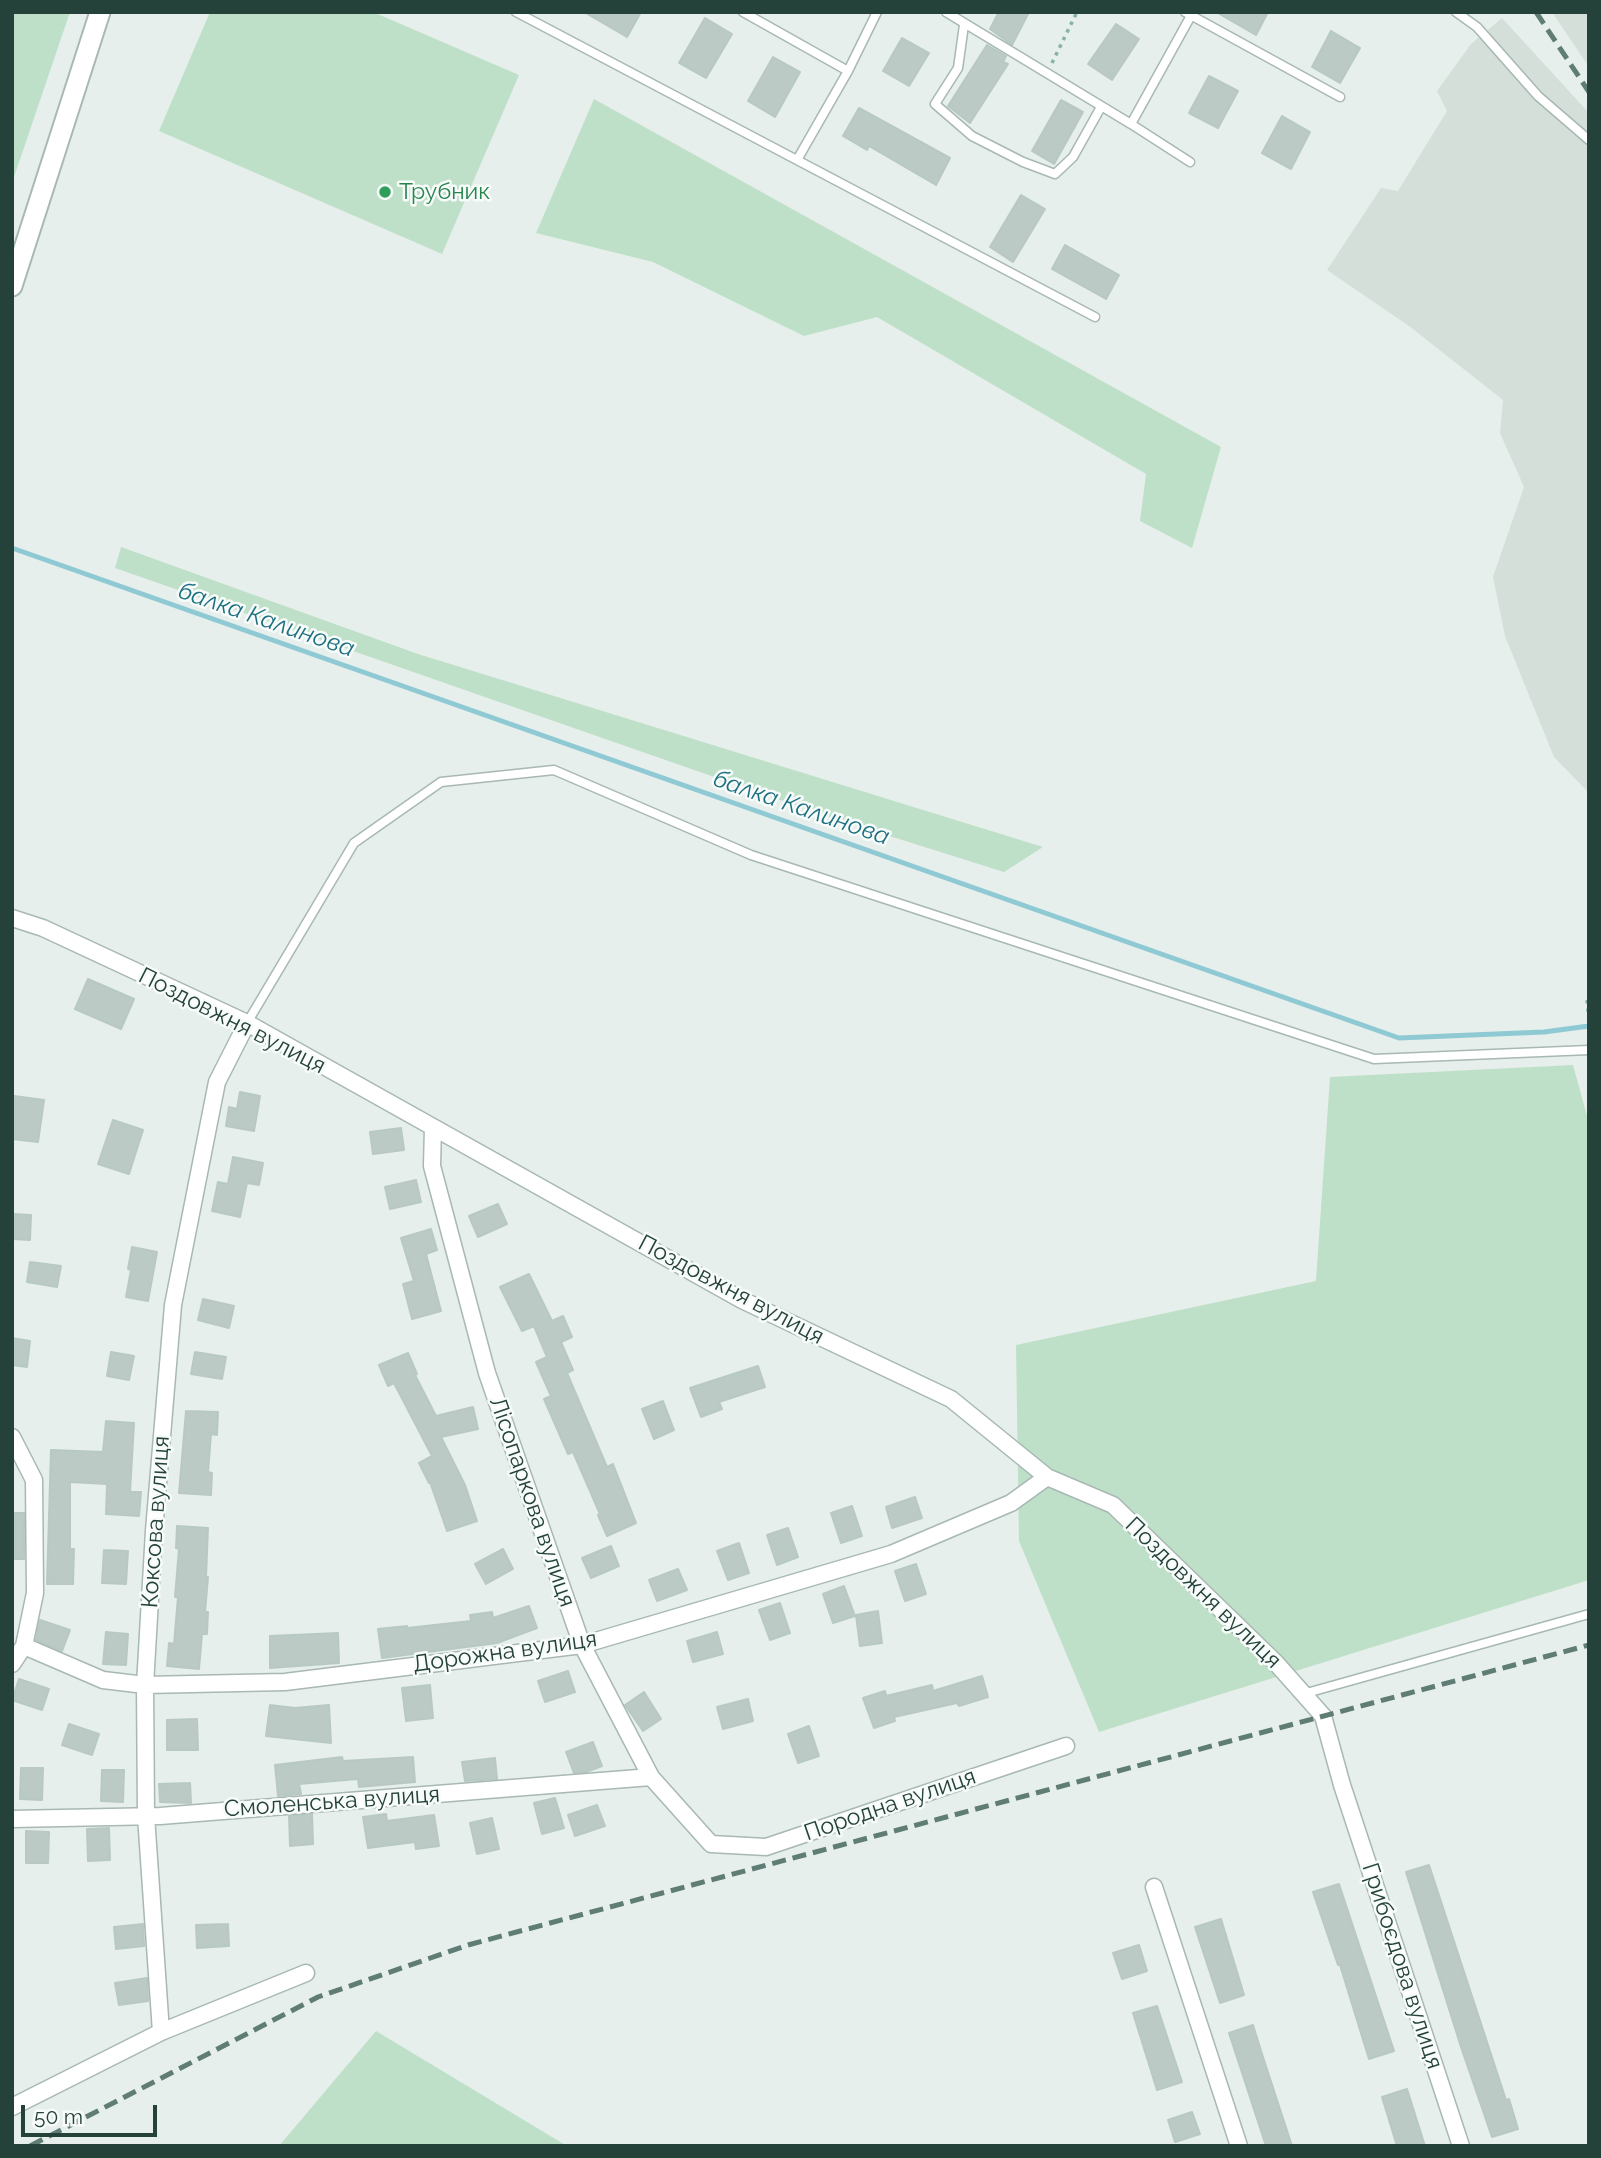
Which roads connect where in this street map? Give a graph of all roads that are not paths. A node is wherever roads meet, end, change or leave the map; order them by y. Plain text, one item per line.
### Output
1 (100, 12) edge
2 (516, 12) edge
3 (743, 12) edge
4 (877, 12) edge
5 (946, 12) edge
6 (1456, 12) edge
7 (1189, 13) edge
8 (964, 25) junction
9 (848, 71) junction
10 (1340, 97) dead end
11 (1101, 107) junction
12 (1131, 124) junction
13 (1589, 140) edge
14 (797, 160) junction
15 (1190, 162) dead end
16 (12, 286) edge
17 (1095, 317) dead end
18 (12, 918) edge
19 (247, 1023) junction
20 (1589, 1050) edge
21 (433, 1127) junction
22 (12, 1437) edge
23 (1047, 1477) junction
24 (1589, 1614) edge
25 (582, 1645) junction
26 (24, 1646) junction
27 (12, 1664) edge
28 (145, 1685) junction
29 (1303, 1694) junction
30 (1066, 1746) dead end
31 (651, 1777) junction
32 (1342, 1785) joint
33 (146, 1816) junction
34 (12, 1819) edge
35 (711, 1844) joint
36 (1154, 1887) dead end
37 (306, 1973) dead end
38 (161, 2032) junction
39 (12, 2107) edge
40 (1238, 2146) edge
41 (1461, 2146) edge

1 - 16 street
2 - 14 lane
3 - 9 lane
4 - 9 lane
5 - 8 lane
6 - 13 lane
7 - 10 lane
7 - 12 lane
8 - 11 lane
8 - 11 lane
9 - 14 lane
11 - 12 lane
12 - 15 lane
14 - 17 lane
18 - 19 street, Поздовжня вулиця
19 - 20 lane
19 - 21 street, Поздовжня вулиця
19 - 28 street, Коксова вулиця
21 - 23 street, Поздовжня вулиця
21 - 25 street, Лісопаркова вулиця
22 - 26 street
23 - 25 street, Дорожна вулиця
23 - 29 street, Поздовжня вулиця
24 - 29 lane
25 - 28 street, Дорожна вулиця
25 - 31 street, Лісопаркова вулиця
26 - 27 street
26 - 28 street, Дорожна вулиця
28 - 33 street, Коксова вулиця
29 - 32 street, Поздовжня вулиця
30 - 35 street, Породна вулиця
31 - 33 street, Смоленська вулиця
31 - 35 street, Лісопаркова вулиця
32 - 41 street, Грибоєдова вулиця
33 - 34 street, Смоленська вулиця
33 - 38 street, Коксова вулиця
36 - 40 street
37 - 38 street
38 - 39 street

